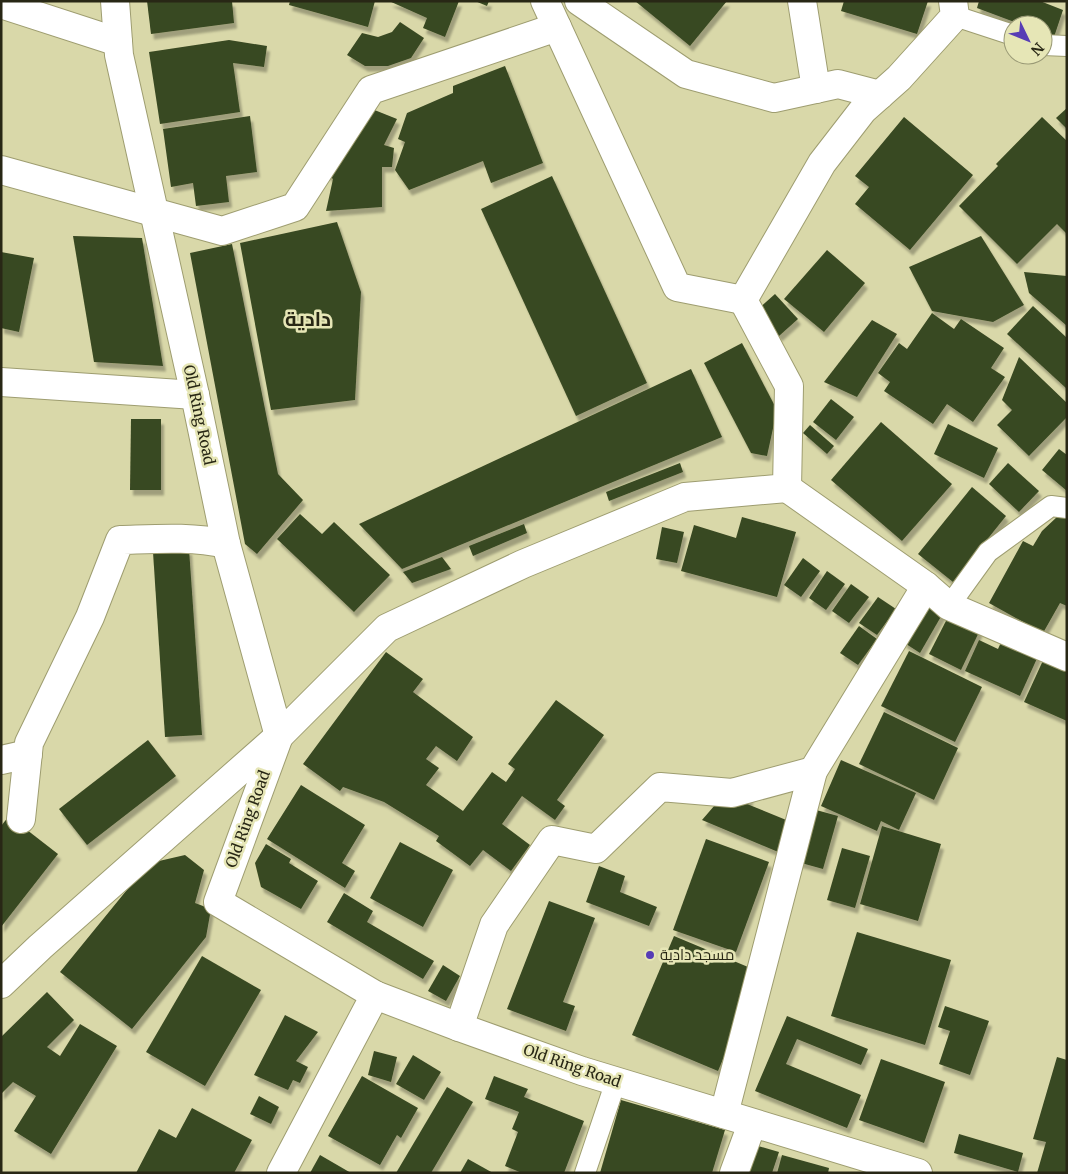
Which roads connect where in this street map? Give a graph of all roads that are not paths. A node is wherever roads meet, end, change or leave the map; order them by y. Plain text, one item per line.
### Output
1 (115, 1) edge
2 (545, 1) edge
3 (579, 1) edge
4 (802, 1) edge
5 (1, 4) edge
6 (954, 8) edge
7 (557, 26) junction
8 (1003, 30) edge
9 (118, 42) junction
10 (1053, 45) edge
11 (1067, 46) edge
12 (816, 89) junction
13 (880, 95) junction
14 (1, 170) edge
15 (154, 212) junction
16 (743, 300) junction
17 (1, 382) edge
18 (195, 395) junction
19 (788, 488) junction
20 (1067, 508) edge
21 (226, 544) junction
22 (926, 586) junction
23 (949, 606) junction
24 (1067, 657) edge
25 (279, 736) junction
26 (28, 754) junction
27 (1, 760) edge
28 (813, 771) junction
29 (20, 819) dead end
30 (4, 976) edge
31 (375, 995) junction
32 (459, 1027) junction
33 (616, 1081) junction
34 (724, 1114) junction
35 (752, 1124) junction
36 (862, 1165) edge
37 (281, 1173) edge
38 (586, 1173) edge
39 (734, 1173) edge
40 (918, 1173) edge

1 - 9 street, Old Ring Road
2 - 7 street
3 - 12 street
4 - 12 street
5 - 9 street
6 - 8 lane
6 - 13 street
7 - 15 street
7 - 16 street
9 - 15 street, Old Ring Road
10 - 11 lane
12 - 13 street
13 - 16 street
14 - 15 street
15 - 18 street, Old Ring Road
16 - 19 street
17 - 18 street
18 - 21 street, Old Ring Road
19 - 22 street
19 - 25 street
20 - 23 lane
21 - 25 street, Old Ring Road
21 - 26 street
22 - 23 street
22 - 28 street
23 - 24 street
25 - 30 street
25 - 31 street, Old Ring Road
26 - 27 street
26 - 29 street
28 - 32 street
28 - 34 street
31 - 32 street, Old Ring Road
31 - 37 street
32 - 33 street, Old Ring Road
33 - 34 street, Old Ring Road
33 - 38 lane
34 - 35 street, Old Ring Road
35 - 36 street, Old Ring Road
35 - 39 street
36 - 40 street, Old Ring Road

